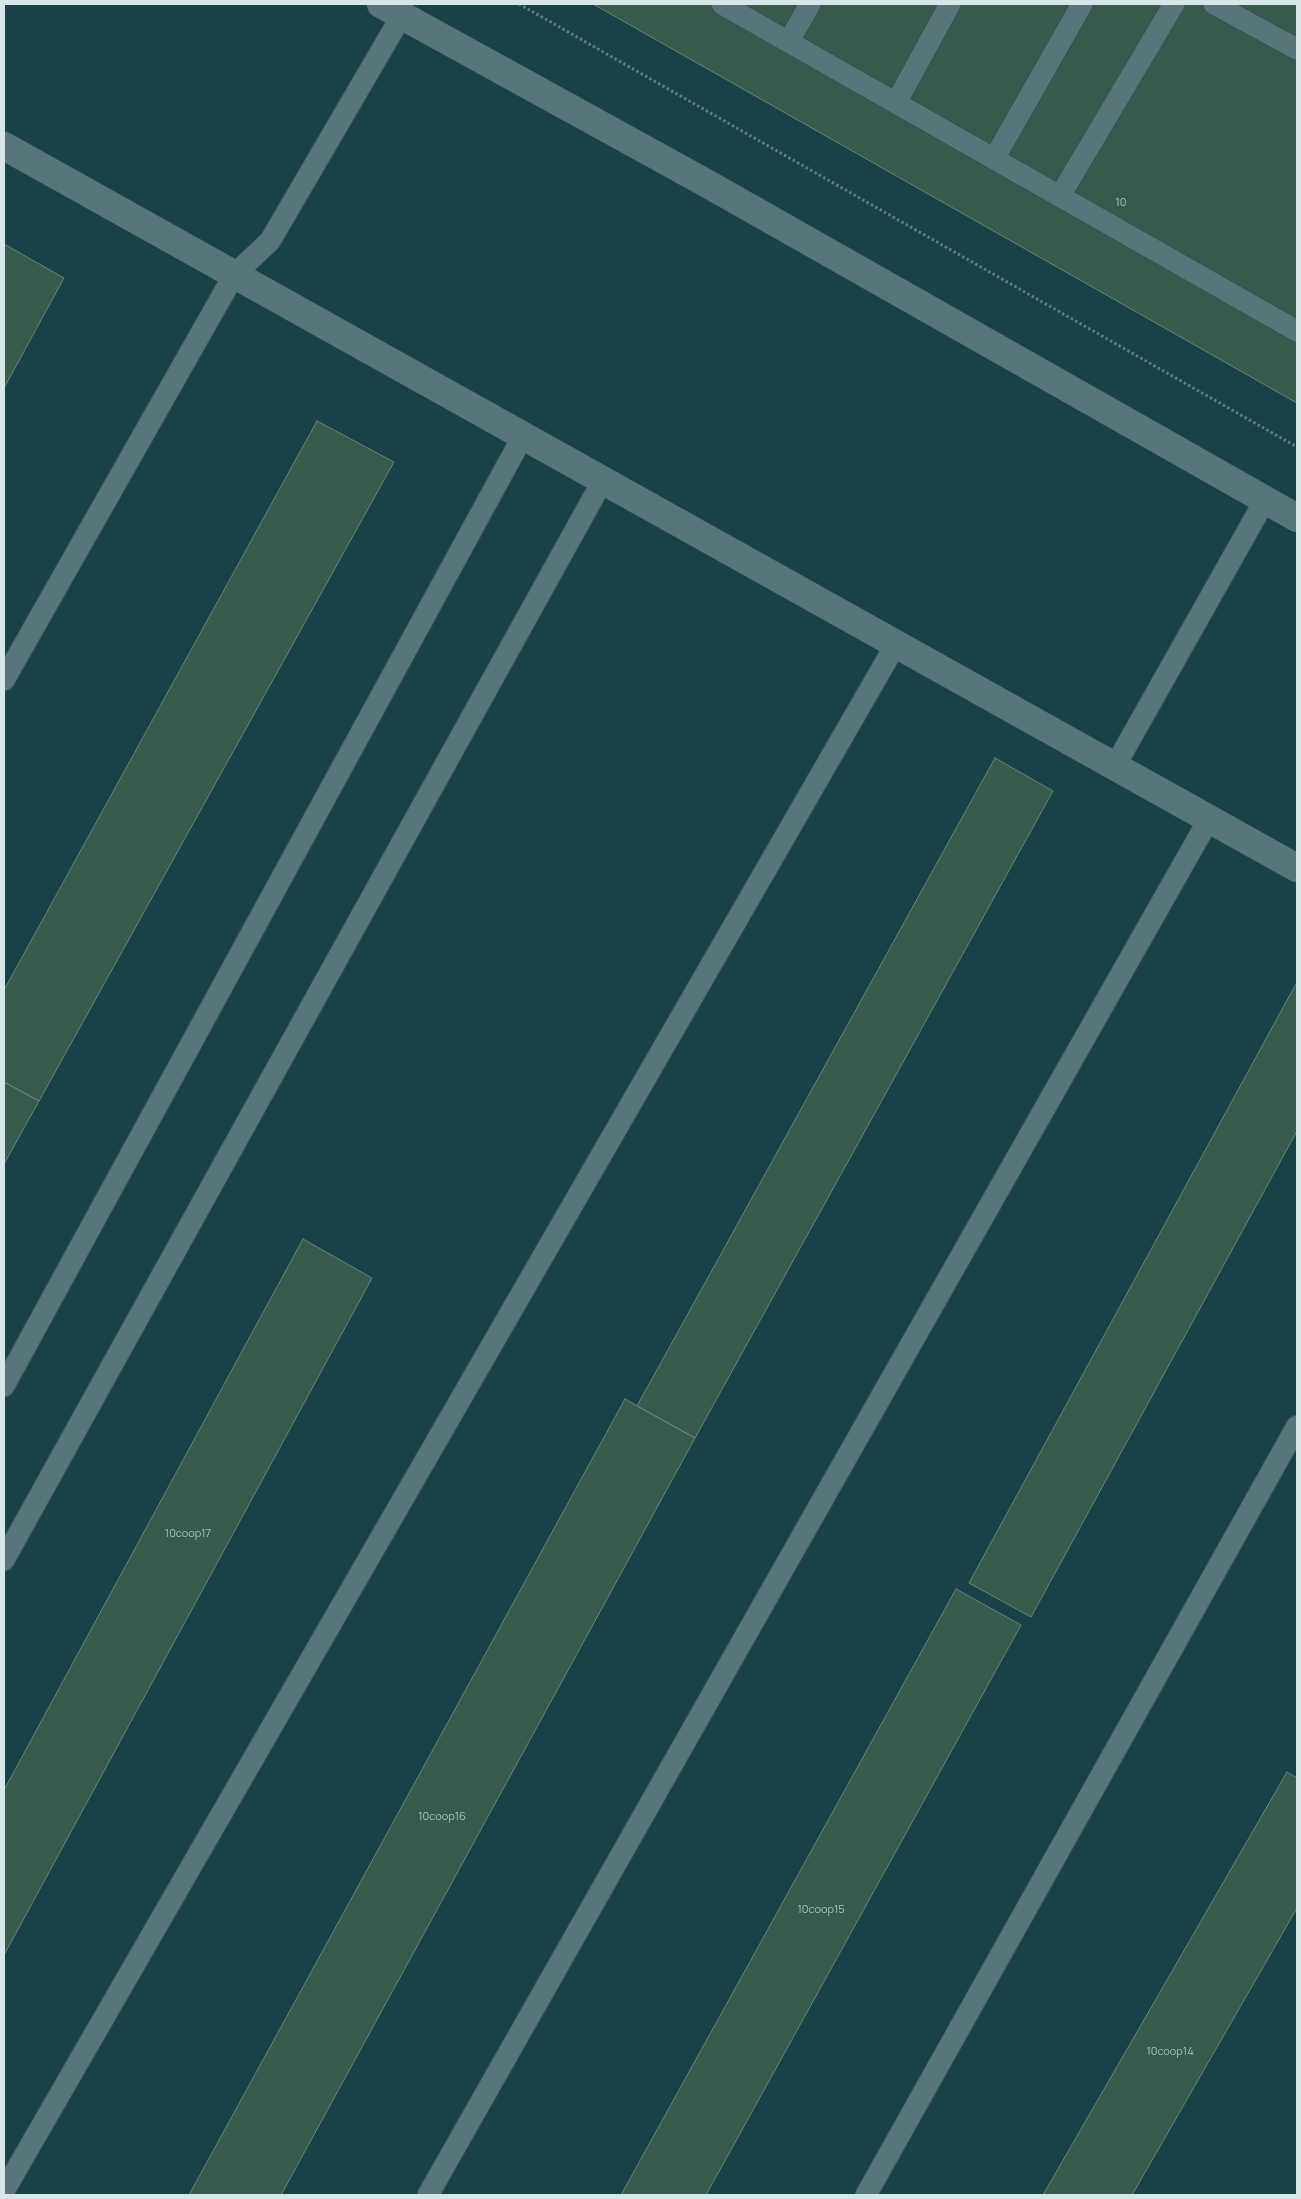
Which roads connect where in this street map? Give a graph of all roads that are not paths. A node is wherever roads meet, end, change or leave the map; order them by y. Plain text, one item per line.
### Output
1 (722, 4) edge
2 (810, 4) edge
3 (950, 4) edge
4 (1082, 4) edge
5 (1174, 4) edge
6 (1214, 4) edge
7 (392, 9) edge
8 (789, 41) junction
9 (1297, 50) edge
10 (896, 103) junction
11 (4, 146) edge
12 (994, 158) junction
13 (1060, 196) junction
14 (234, 275) junction
15 (1295, 323) edge
16 (523, 436) junction
17 (602, 480) junction
18 (1265, 500) junction
19 (1297, 518) edge
20 (896, 644) junction
21 (4, 680) edge
22 (1116, 766) junction
23 (1209, 819) junction
24 (1297, 868) edge
25 (4, 1386) edge
26 (1297, 1426) edge
27 (4, 1560) edge
28 (4, 2191) edge
29 (428, 2195) edge
30 (866, 2195) edge

1 - 8 lane
2 - 8 lane
3 - 10 lane
4 - 12 lane
5 - 13 lane
6 - 9 lane
7 - 14 lane
7 - 18 street
8 - 10 lane
10 - 12 lane
11 - 14 street
12 - 13 lane
13 - 15 lane
14 - 16 street
14 - 21 lane
16 - 17 street
16 - 25 lane
17 - 20 street
17 - 27 lane
18 - 19 street
18 - 22 lane
20 - 22 street
20 - 28 lane
22 - 23 street
23 - 24 street
23 - 29 lane
26 - 30 lane

